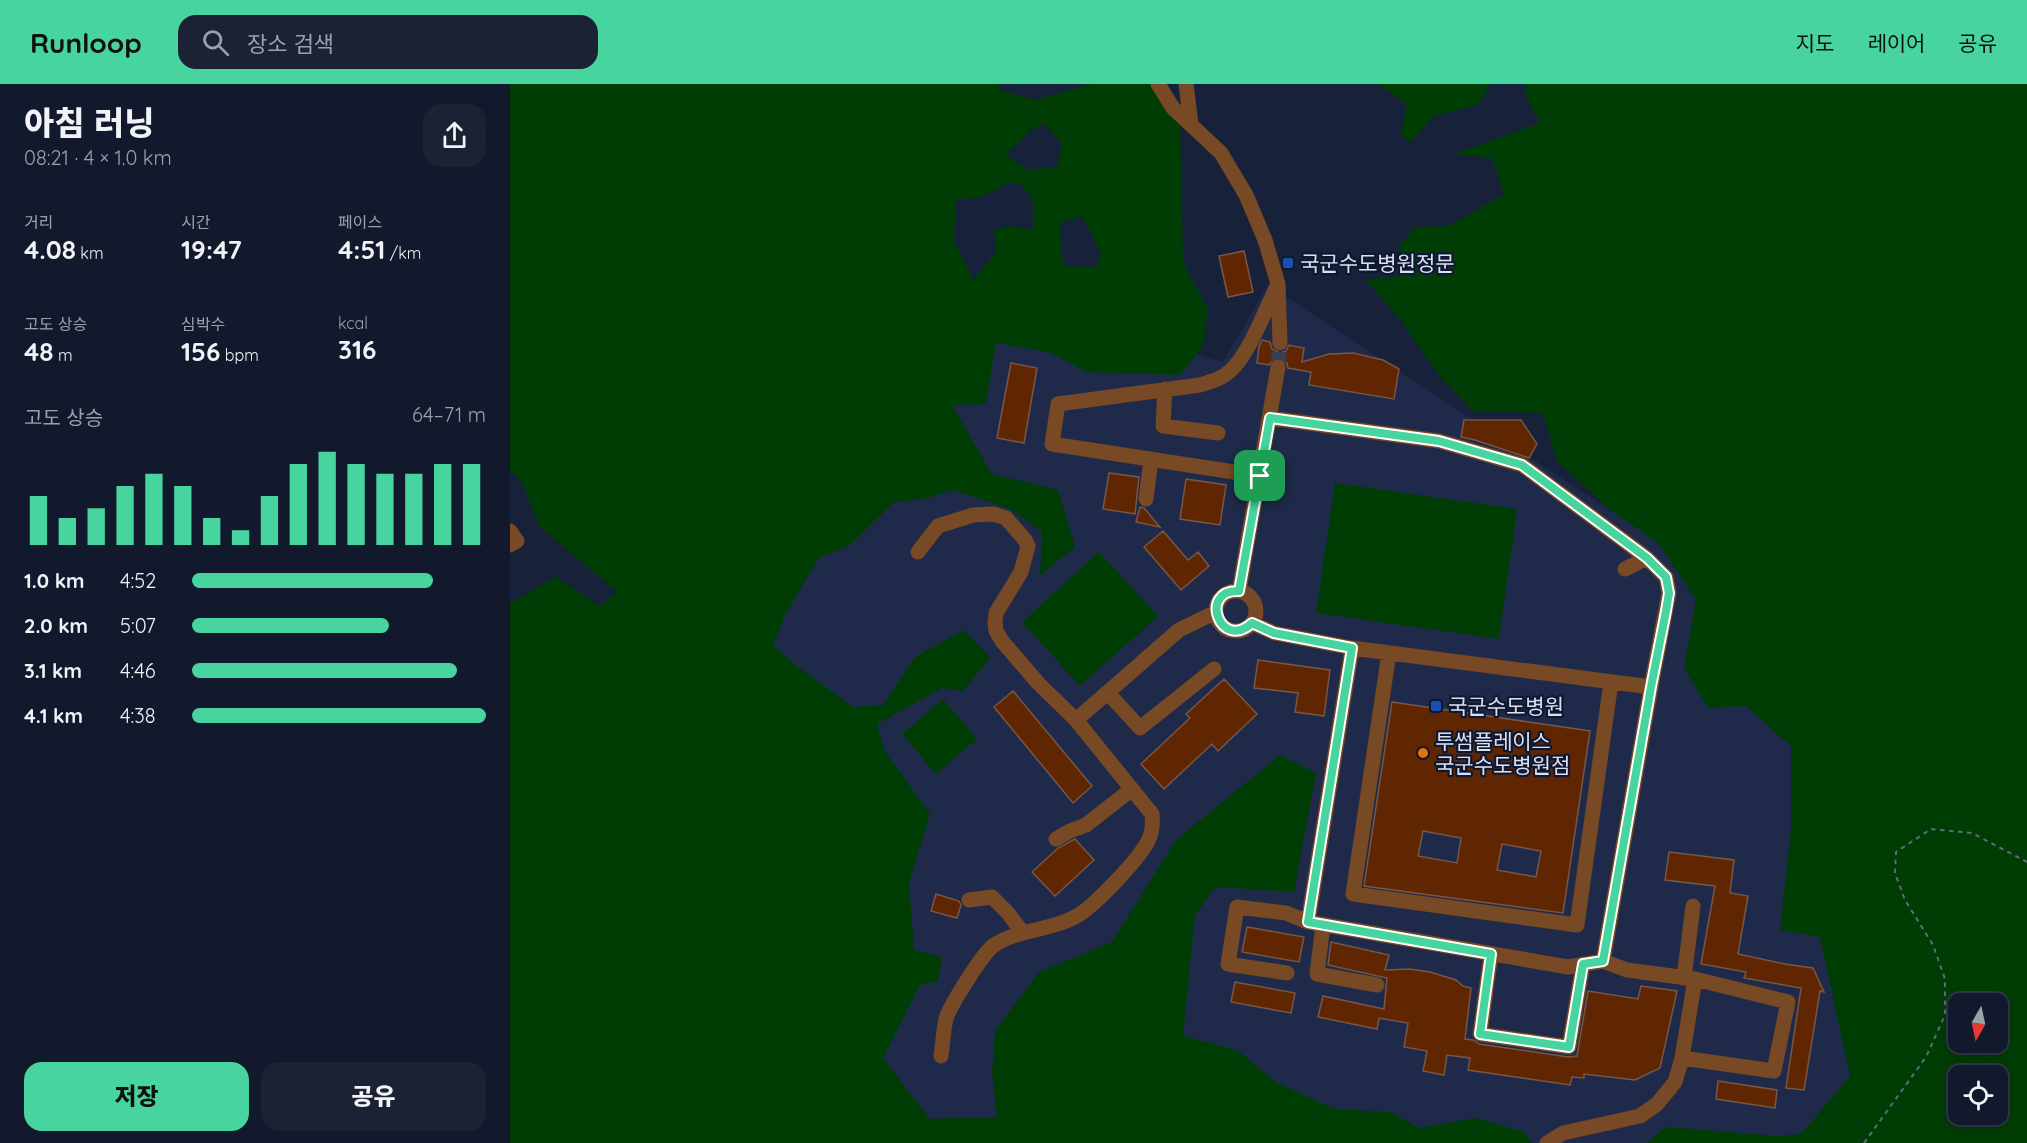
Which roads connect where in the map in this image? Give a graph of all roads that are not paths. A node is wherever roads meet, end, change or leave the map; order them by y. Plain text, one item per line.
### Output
1 (1158, 84) edge
2 (1186, 84) edge
3 (1191, 124) junction
4 (1278, 284) junction
5 (1280, 344) tunnel mouth
6 (1278, 367) tunnel mouth
7 (1166, 388) junction
8 (1270, 418) junction
9 (1218, 433) dead end
10 (1150, 459) junction
11 (1260, 476) junction
12 (1146, 499) dead end
13 (510, 531) edge
14 (510, 545) edge
15 (918, 552) dead end
16 (1647, 558) junction
17 (1625, 569) dead end
18 (1239, 591) junction
19 (1216, 612) junction
20 (1252, 623) junction
21 (1352, 648) junction
22 (1389, 653) junction
23 (1214, 669) dead end
24 (1611, 682) junction
25 (1651, 687) junction
26 (1108, 693) junction
27 (1076, 720) junction
28 (1132, 789) junction
29 (1056, 839) dead end
30 (969, 900) dead end
31 (1693, 906) dead end
32 (1316, 923) junction
33 (1023, 933) junction
34 (1491, 954) junction
35 (1603, 961) junction
36 (1583, 964) junction
37 (1287, 973) dead end
38 (1689, 978) junction
39 (1377, 985) dead end
40 (941, 1056) dead end
41 (1682, 1058) junction
42 (1547, 1143) edge

1 - 3 street
2 - 3 street
3 - 4 street
4 - 5 street
4 - 7 street
6 - 8 street
7 - 9 street
7 - 10 street
8 - 11 street
8 - 16 street
10 - 11 street
10 - 12 street
11 - 18 street
13 - 14 street
15 - 27 street
16 - 17 street
16 - 25 street
18 - 19 street
18 - 20 street
19 - 20 street
19 - 26 street
20 - 21 street
21 - 22 street
21 - 32 street
22 - 24 street
22 - 24 street
23 - 26 street
24 - 25 street
25 - 35 street
26 - 27 street
27 - 28 street
28 - 29 street
28 - 33 street
30 - 33 street
31 - 38 street
32 - 34 street
32 - 37 street
32 - 39 street
33 - 40 street
34 - 36 street
34 - 36 street
35 - 36 street
35 - 38 street
38 - 41 street
38 - 41 street
41 - 42 street

